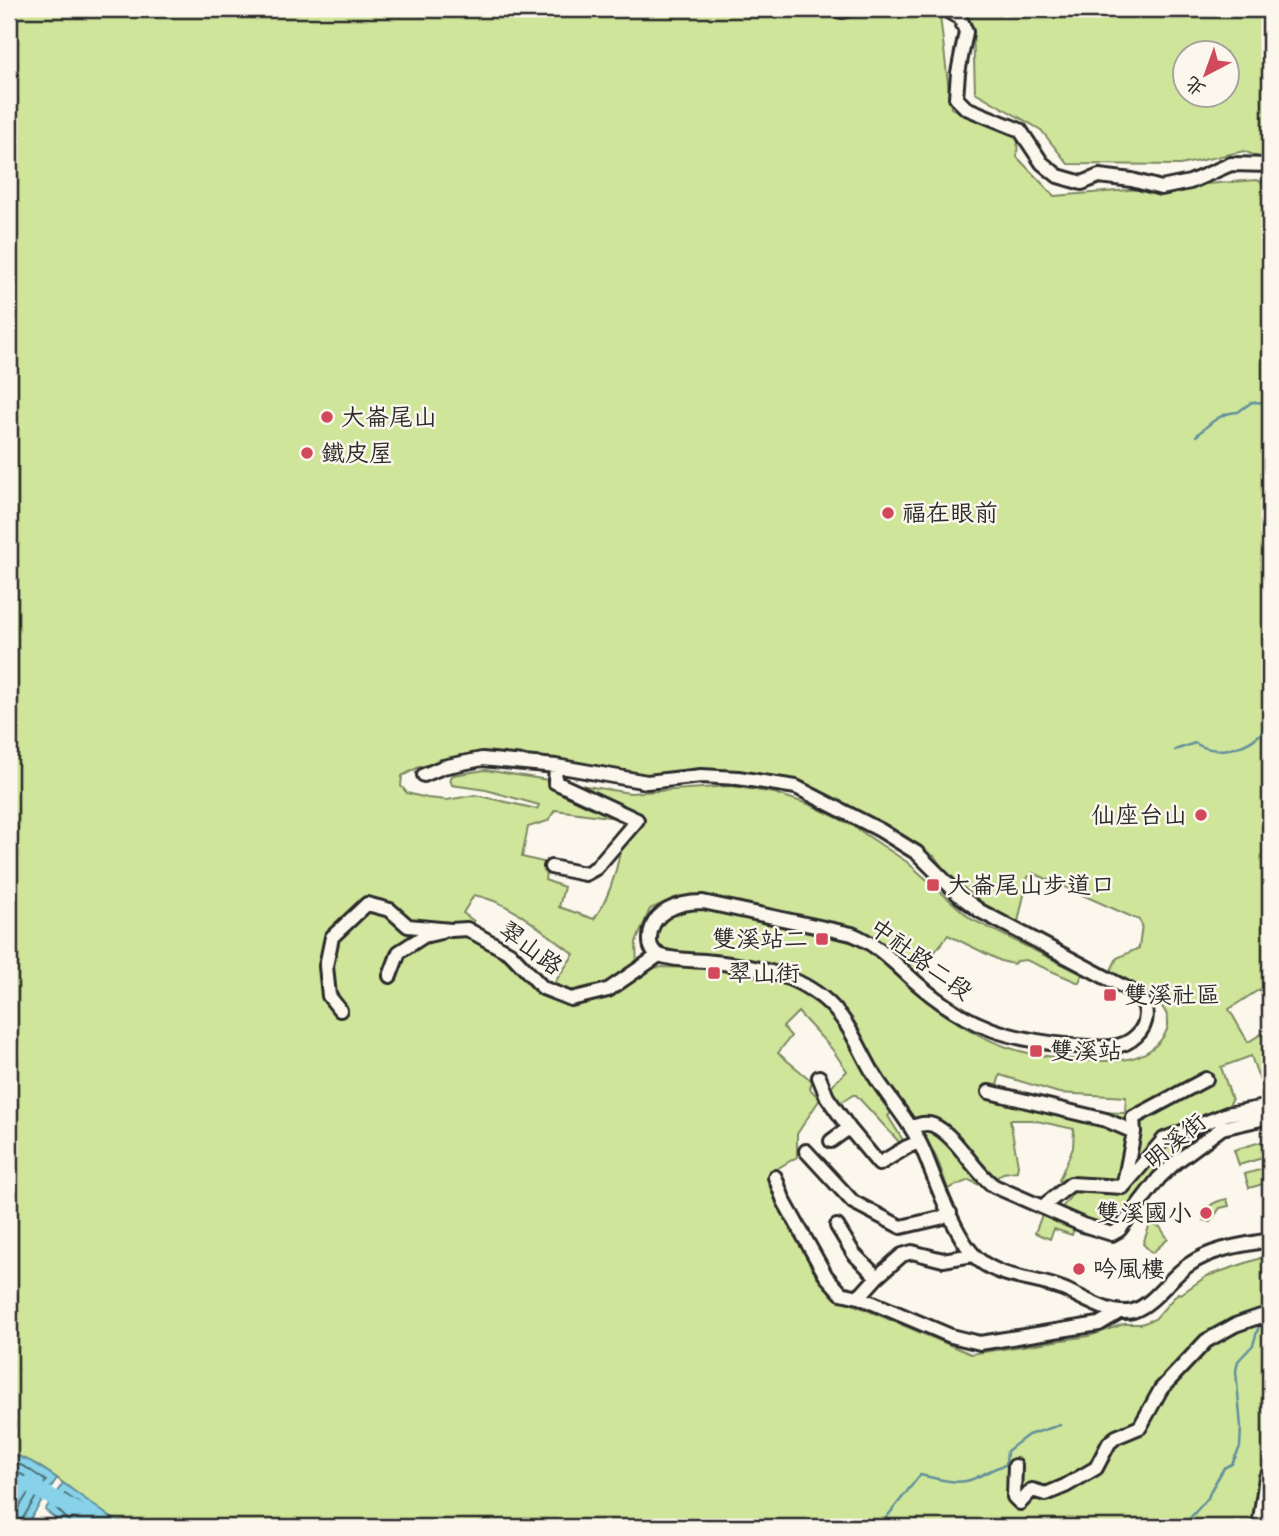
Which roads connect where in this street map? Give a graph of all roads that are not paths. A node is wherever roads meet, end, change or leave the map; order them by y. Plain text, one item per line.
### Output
1 (836, 9) edge
2 (849, 9) edge
3 (944, 9) edge
4 (1270, 165) edge
5 (556, 766) junction
6 (424, 775) dead end
7 (551, 867) dead end
8 (451, 930) junction
9 (659, 955) junction
10 (390, 976) dead end
11 (340, 1010) dead end
12 (818, 1077) dead end
13 (1206, 1079) dead end
14 (989, 1092) dead end
15 (1268, 1112) edge
16 (911, 1127) junction
17 (849, 1128) junction
18 (1134, 1132) junction
19 (831, 1141) dead end
20 (919, 1142) junction
21 (806, 1151) dead end
22 (775, 1177) dead end
23 (1123, 1187) junction
24 (1042, 1207) junction
25 (950, 1213) junction
26 (837, 1226) dead end
27 (1270, 1240) edge
28 (973, 1255) junction
29 (877, 1277) junction
30 (859, 1297) junction
31 (1119, 1312) junction
32 (1270, 1323) edge
33 (1014, 1466) dead end
34 (1266, 1477) dead end
35 (1259, 1527) edge

1 - 2 street
3 - 4 street
5 - 6 street, 中社路二段
5 - 7 street
5 - 9 street, 中社路二段
8 - 9 street, 翠山路
8 - 10 street
8 - 11 street, 翠山路
9 - 16 street
12 - 17 street
13 - 18 street
14 - 18 street
15 - 23 street
15 - 24 street, 明溪街
16 - 20 street
16 - 24 street, 明溪街
17 - 19 street
17 - 20 street
18 - 23 street
20 - 25 street
21 - 25 street
22 - 30 street
23 - 24 street
25 - 28 street
26 - 29 street
27 - 31 street
28 - 29 street
28 - 31 street
29 - 30 street
30 - 31 street
32 - 33 street
34 - 35 street

